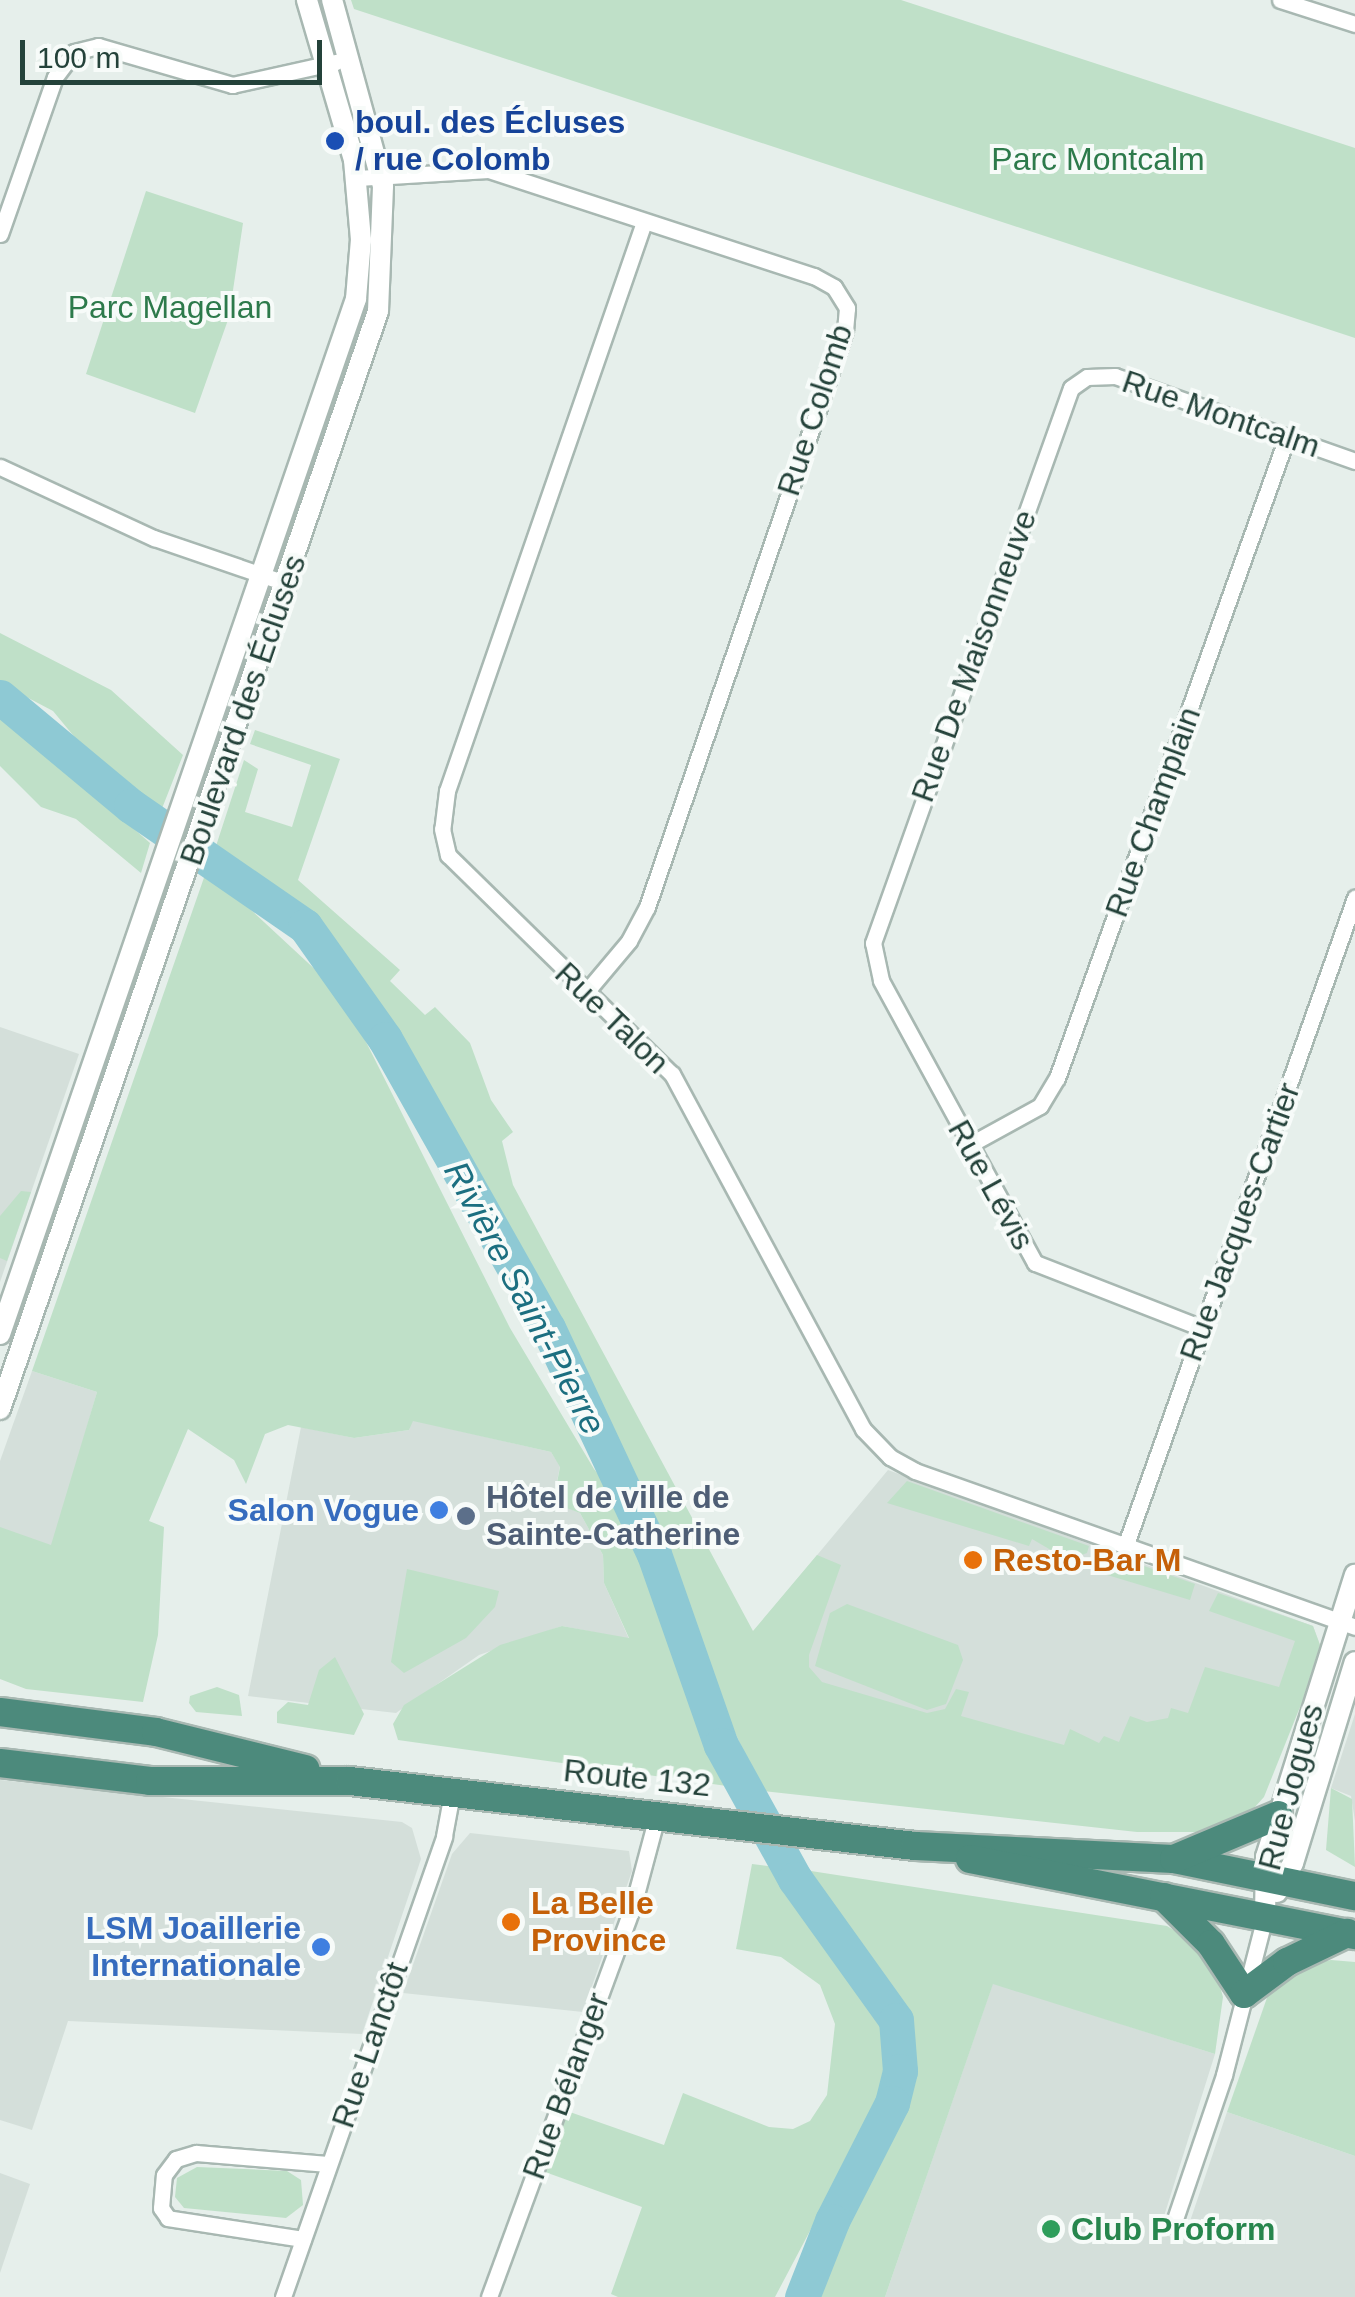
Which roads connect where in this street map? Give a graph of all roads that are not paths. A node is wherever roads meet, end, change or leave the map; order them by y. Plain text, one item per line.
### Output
1 (307, 0) edge
2 (332, 0) edge
3 (1280, 0) edge
4 (1355, 24) edge
5 (350, 58) junction
6 (327, 64) junction
7 (381, 174) junction
8 (357, 178) junction
9 (644, 222) junction
10 (0, 234) edge
11 (1087, 377) joint
12 (1287, 437) junction
13 (1355, 462) edge
14 (0, 468) edge
15 (264, 576) junction
16 (288, 584) junction
17 (1355, 898) edge
18 (874, 943) joint
19 (587, 992) junction
20 (969, 1145) junction
21 (1202, 1328) junction
22 (0, 1334) edge
23 (0, 1408) edge
24 (1125, 1547) junction
25 (1355, 1575) edge
26 (1347, 1624) edge
27 (1355, 1662) edge
28 (6, 1708) edge
29 (0, 1763) edge
30 (350, 1780) junction
31 (452, 1793) junction
32 (657, 1816) junction
33 (1278, 1816) junction
34 (915, 1846) junction
35 (1174, 1859) junction
36 (1275, 1878) junction
37 (1355, 1896) edge
38 (1164, 1898) junction
39 (1264, 1916) junction
40 (1351, 1934) edge
41 (1244, 1994) junction
42 (328, 2164) junction
43 (1173, 2225) dead end
44 (304, 2239) junction
45 (283, 2297) edge
46 (489, 2297) edge

1 - 6 street, Boulevard des Écluses
2 - 5 street, Boulevard des Écluses
3 - 4 street
5 - 6 street
5 - 7 street, Boulevard des Écluses
6 - 8 street, Boulevard des Écluses
6 - 10 street
7 - 8 street, Rue Colomb
7 - 9 street, Rue Colomb
7 - 16 street, Boulevard des Écluses
8 - 15 street, Boulevard des Écluses
9 - 19 street, Rue Talon
9 - 19 street, Rue Colomb
11 - 12 street, Rue Montcalm
11 - 18 street, Rue De Maisonneuve
12 - 13 street, Rue Montcalm
12 - 20 street, Rue Champlain
14 - 15 street
15 - 16 street
15 - 22 street, Boulevard des Écluses
16 - 23 street, Boulevard des Écluses
17 - 21 street, Rue Jacques-Cartier
18 - 20 street, Rue Lévis
19 - 24 street, Rue Talon
20 - 21 street, Rue Lévis
21 - 24 street, Rue Jacques-Cartier
24 - 26 street, Rue Talon
25 - 26 street, Rue Jogues
26 - 33 street, Rue Jogues
27 - 36 street, Rue Jogues
28 - 30 highway, Route 132
29 - 30 highway, Route 132
30 - 31 highway, Route 132
31 - 32 highway, Route 132
31 - 42 street, Rue Lanctôt
32 - 34 highway, Route 132
32 - 46 street, Rue Bélanger
33 - 35 highway
33 - 36 street, Rue Jogues
34 - 35 highway, Route 132
34 - 38 highway, Route 132
35 - 36 highway, Route 132
36 - 37 highway, Route 132
36 - 39 street, Rue Jogues
38 - 39 highway, Route 132
38 - 41 highway
39 - 40 highway, Route 132
39 - 41 street
40 - 41 highway
41 - 43 street
42 - 44 street, Rue Lanctôt
42 - 44 street
44 - 45 street, Rue Lanctôt

